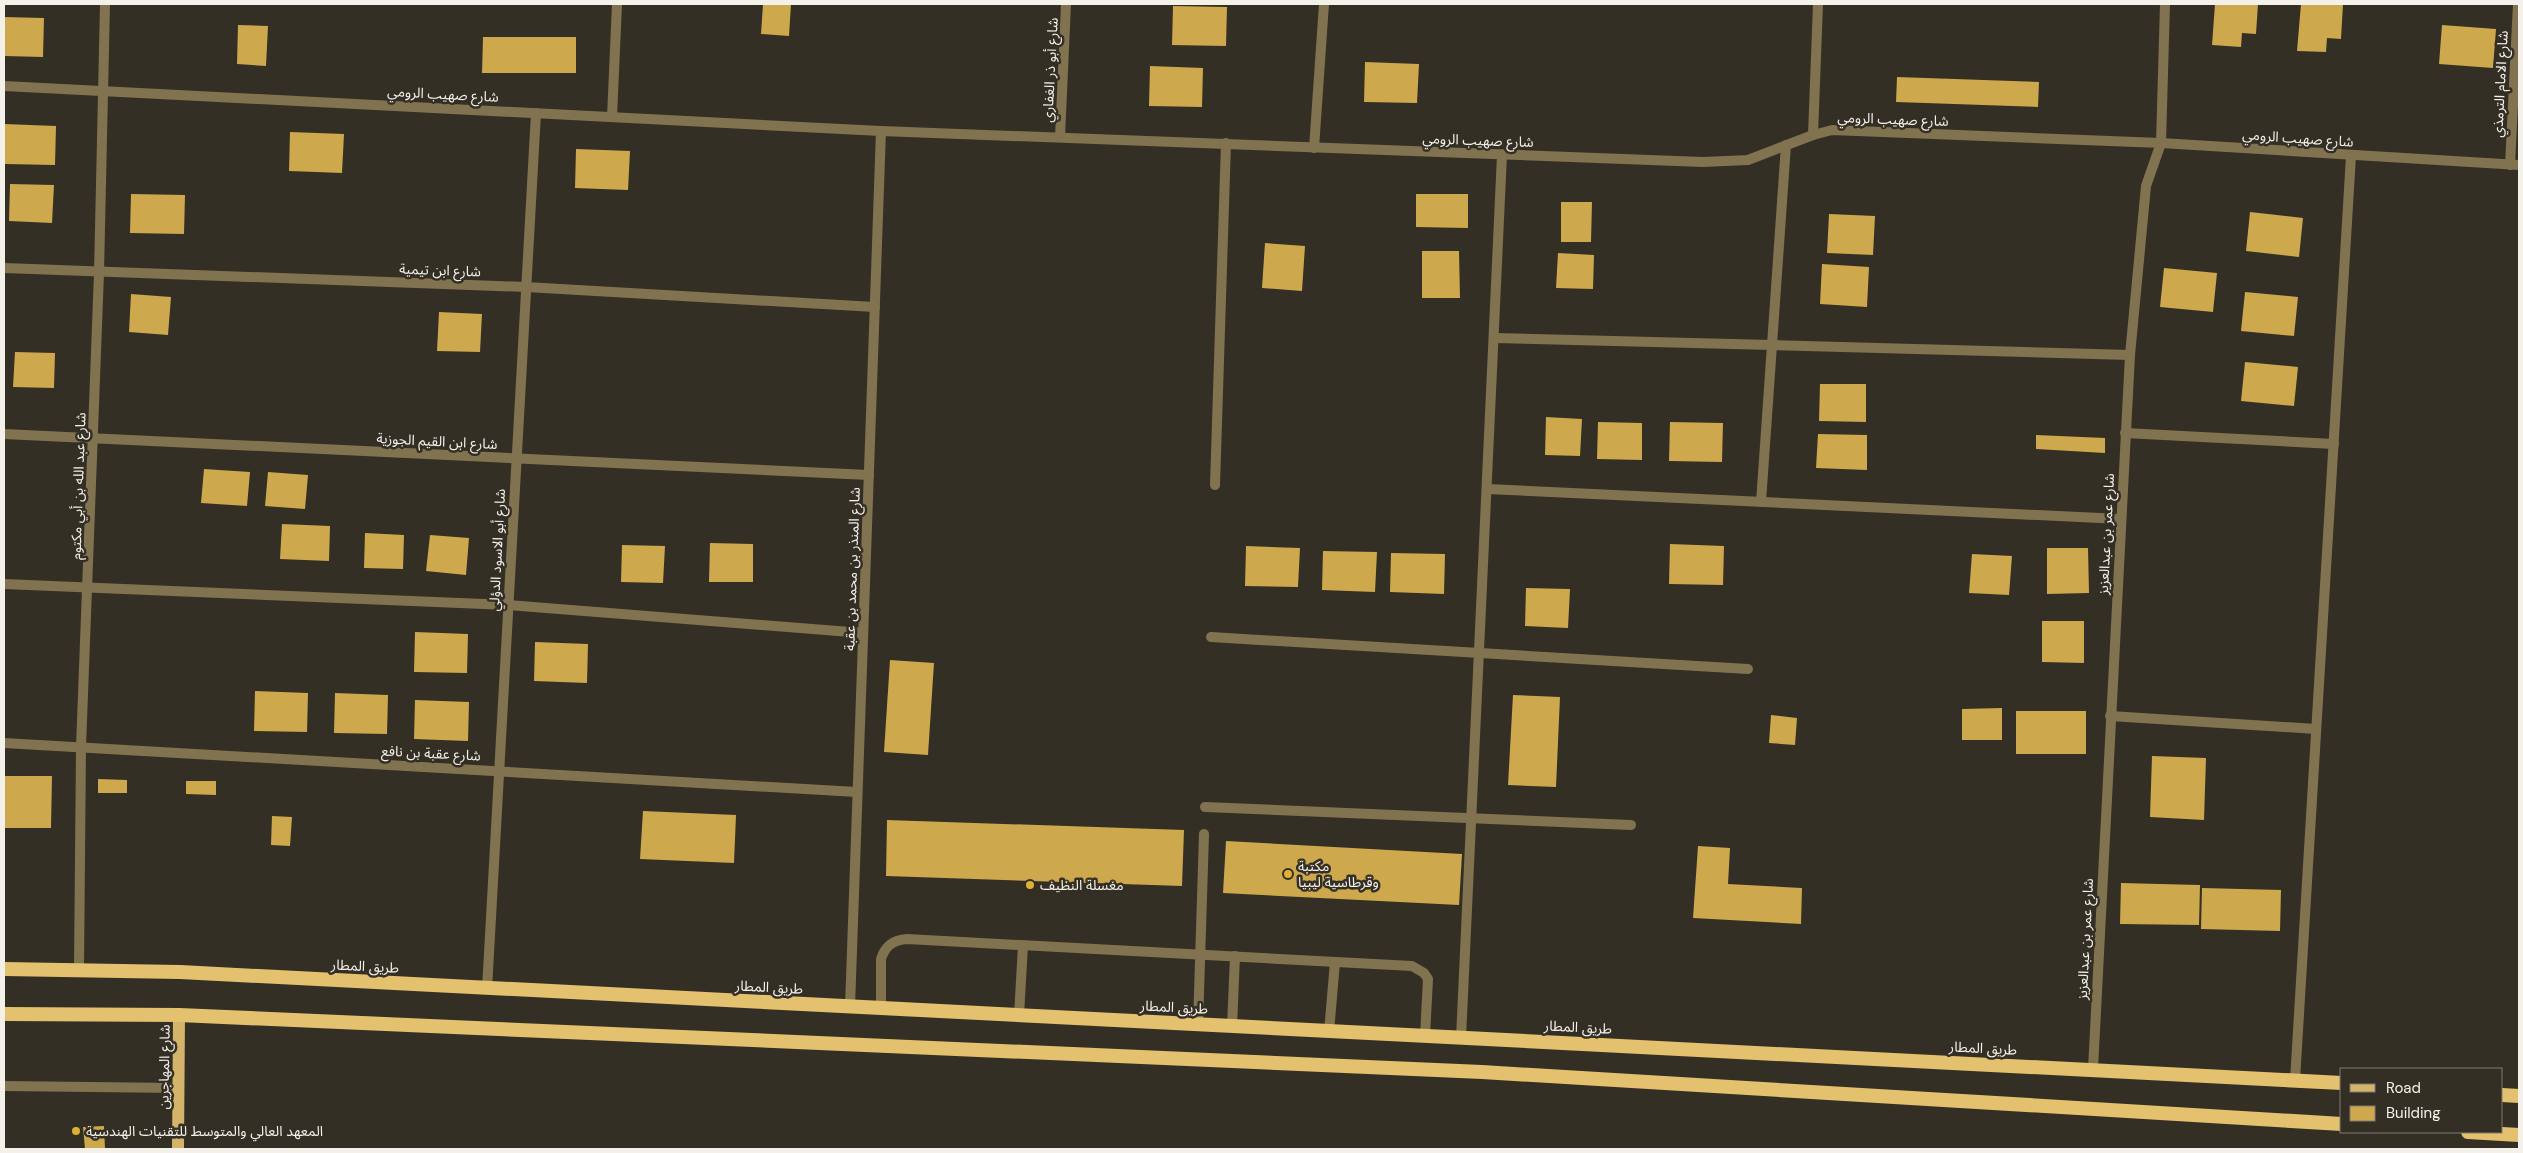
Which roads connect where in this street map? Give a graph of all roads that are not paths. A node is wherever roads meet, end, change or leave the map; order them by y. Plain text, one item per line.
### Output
1 (105, 4) edge
2 (617, 4) edge
3 (1066, 4) edge
4 (1324, 4) edge
5 (1818, 4) edge
6 (2165, 4) edge
7 (2518, 4) edge
8 (4, 86) edge
9 (102, 91) junction
10 (536, 112) junction
11 (612, 117) junction
12 (881, 131) junction
13 (1812, 135) junction
14 (1060, 137) junction
15 (1226, 143) junction
16 (2161, 143) junction
17 (1786, 145) junction
18 (1314, 148) junction
19 (1502, 155) junction
20 (2351, 156) junction
21 (2515, 165) edge
22 (4, 268) edge
23 (99, 273) junction
24 (526, 286) junction
25 (875, 307) junction
26 (1494, 338) junction
27 (1772, 346) junction
28 (2130, 356) junction
29 (2125, 433) junction
30 (4, 434) edge
31 (94, 438) junction
32 (2334, 444) junction
33 (516, 458) junction
34 (869, 475) junction
35 (1215, 485) dead end
36 (1487, 489) junction
37 (1761, 502) junction
38 (2121, 519) junction
39 (4, 584) edge
40 (88, 587) junction
41 (508, 605) junction
42 (863, 633) junction
43 (1211, 637) dead end
44 (1479, 653) junction
45 (1748, 669) dead end
46 (2110, 716) junction
47 (2316, 729) junction
48 (4, 743) edge
49 (81, 747) junction
50 (499, 771) junction
51 (858, 792) junction
52 (1205, 806) dead end
53 (1472, 818) junction
54 (1631, 826) dead end
55 (1204, 834) dead end
56 (1023, 945) junction
57 (1200, 954) junction
58 (1235, 956) junction
59 (1335, 962) junction
60 (4, 969) edge
61 (79, 969) junction
62 (487, 989) junction
63 (850, 1008) junction
64 (881, 1009) junction
65 (4, 1014) edge
66 (179, 1015) junction
67 (1019, 1016) junction
68 (1198, 1025) junction
69 (1232, 1027) junction
70 (1329, 1032) junction
71 (1425, 1036) junction
72 (1461, 1038) junction
73 (2093, 1069) junction
74 (2295, 1080) junction
75 (2340, 1083) edge
76 (4, 1086) edge
77 (178, 1088) junction
78 (2503, 1095) edge
79 (2519, 1096) edge
80 (2340, 1124) edge
81 (2485, 1133) edge
82 (2519, 1135) edge
83 (178, 1149) edge

1 - 9 street, شارع عبد الله بن أبي مكتوم
2 - 11 street
3 - 14 street, شارع أبو ذر الغفاري
4 - 18 street
5 - 13 street
6 - 16 street, شارع عمر بن عبدالعزيز
7 - 21 street, شارع الامام الترمذي
8 - 9 street, شارع صهيب الرومي
9 - 10 street, شارع صهيب الرومي
9 - 23 street, شارع عبد الله بن أبي مكتوم
10 - 11 street, شارع صهيب الرومي
10 - 24 street, شارع أبو الاسود الدؤلي
11 - 12 street, شارع صهيب الرومي
12 - 14 street, شارع صهيب الرومي
12 - 25 street, شارع المنذر بن محمد بن عقبة
13 - 16 street, شارع صهيب الرومي
13 - 17 street, شارع صهيب الرومي
14 - 15 street, شارع صهيب الرومي
15 - 18 street, شارع صهيب الرومي
15 - 35 street
16 - 20 street, شارع صهيب الرومي
16 - 28 street, شارع عمر بن عبدالعزيز
17 - 19 street, شارع صهيب الرومي
17 - 27 street
18 - 19 street, شارع صهيب الرومي
19 - 26 street
20 - 21 street, شارع صهيب الرومي
20 - 32 street
22 - 23 street, شارع ابن تيمية
23 - 24 street, شارع ابن تيمية
23 - 31 street, شارع عبد الله بن أبي مكتوم
24 - 25 street, شارع ابن تيمية
24 - 33 street, شارع أبو الاسود الدؤلي
25 - 34 street, شارع المنذر بن محمد بن عقبة
26 - 27 street
26 - 36 street
27 - 28 street
27 - 37 street
28 - 29 street, شارع عمر بن عبدالعزيز
29 - 32 street
29 - 38 street, شارع عمر بن عبدالعزيز
30 - 31 street, شارع ابن القيم الجوزية
31 - 33 street, شارع ابن القيم الجوزية
31 - 40 street, شارع عبد الله بن أبي مكتوم
32 - 47 street
33 - 34 street, شارع ابن القيم الجوزية
33 - 41 street, شارع أبو الاسود الدؤلي
34 - 42 street, شارع المنذر بن محمد بن عقبة
36 - 37 street
36 - 44 street
37 - 38 street
38 - 46 street, شارع عمر بن عبدالعزيز
39 - 40 street
40 - 41 street
40 - 49 street, شارع عبد الله بن أبي مكتوم
41 - 42 street
41 - 50 street, شارع أبو الاسود الدؤلي
42 - 51 street, شارع المنذر بن محمد بن عقبة
43 - 44 street
44 - 45 street
44 - 53 street
46 - 47 street
46 - 73 street, شارع عمر بن عبدالعزيز
47 - 74 street
48 - 49 street, شارع عقبة بن نافع
49 - 50 street, شارع عقبة بن نافع
49 - 61 street, شارع عبد الله بن أبي مكتوم
50 - 51 street, شارع عقبة بن نافع
50 - 62 street, شارع أبو الاسود الدؤلي
51 - 63 street, شارع المنذر بن محمد بن عقبة
52 - 53 street
53 - 54 street
53 - 72 street
55 - 57 street
56 - 57 street
56 - 64 street
56 - 67 street
57 - 58 street
57 - 68 street
58 - 59 street
58 - 69 street
59 - 70 street
59 - 71 street
60 - 61 highway, طريق المطار
61 - 62 highway, طريق المطار
62 - 63 highway, طريق المطار
63 - 64 highway, طريق المطار
64 - 67 highway, طريق المطار
65 - 66 highway
66 - 77 main road, شارع المهاجرين
66 - 80 highway
67 - 68 highway, طريق المطار
68 - 69 highway, طريق المطار
69 - 70 highway, طريق المطار
70 - 71 highway, طريق المطار
71 - 72 highway, طريق المطار
72 - 73 highway, طريق المطار
73 - 74 highway, طريق المطار
74 - 75 highway, طريق المطار
76 - 77 street
77 - 83 main road, شارع المهاجرين
78 - 79 highway
81 - 82 highway

